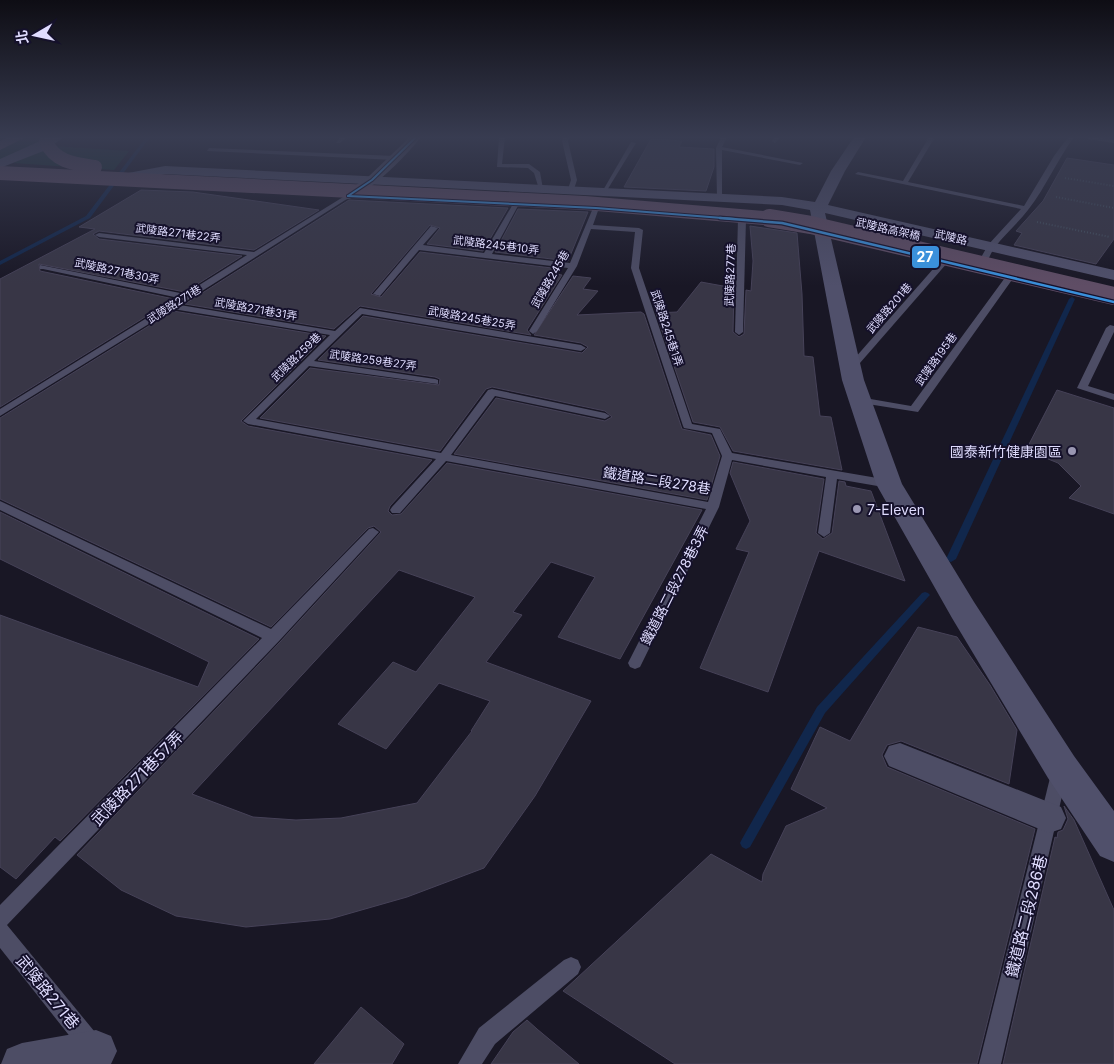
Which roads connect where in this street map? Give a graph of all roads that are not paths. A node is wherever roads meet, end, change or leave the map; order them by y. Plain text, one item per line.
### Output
1 (141, 187) edge
2 (328, 187) edge
3 (362, 187) edge
4 (438, 187) edge
5 (514, 187) edge
6 (578, 187) edge
7 (607, 187) edge
8 (719, 187) edge
9 (835, 187) edge
10 (917, 187) edge
11 (1040, 187) edge
12 (541, 188) joint
13 (604, 191) junction
14 (348, 196) junction
15 (719, 197) junction
16 (429, 199) junction
17 (584, 199) junction
18 (516, 204) junction
19 (1026, 208) junction
20 (742, 219) junction
21 (819, 219) junction
22 (588, 227) junction
23 (434, 228) dead end
24 (99, 235) dead end
25 (417, 247) junction
26 (991, 247) junction
27 (255, 254) junction
28 (487, 256) junction
29 (944, 262) junction
30 (573, 266) junction
31 (42, 267) dead end
32 (978, 270) junction
33 (1114, 275) edge
34 (1010, 278) junction
35 (1114, 281) edge
36 (1114, 289) edge
37 (377, 294) dead end
38 (1114, 296) edge
39 (186, 297) junction
40 (1114, 302) edge
41 (172, 306) junction
42 (360, 311) joint
43 (1114, 329) edge
44 (533, 331) dead end
45 (739, 332) dead end
46 (337, 334) junction
47 (581, 348) dead end
48 (307, 363) junction
49 (850, 369) junction
50 (435, 382) dead end
51 (1114, 397) edge
52 (859, 400) junction
53 (0, 413) edge
54 (605, 416) dead end
55 (248, 421) joint
56 (728, 456) junction
57 (444, 458) junction
58 (832, 475) junction
59 (888, 484) junction
60 (0, 504) edge
61 (713, 507) junction
62 (396, 510) dead end
63 (373, 532) dead end
64 (824, 533) dead end
65 (274, 637) junction
66 (635, 663) dead end
67 (900, 756) dead end
68 (1061, 767) junction
69 (1049, 818) junction
70 (1114, 843) edge
71 (0, 920) edge
72 (0, 932) edge
73 (572, 968) dead end
74 (96, 1052) joint
75 (22, 1064) edge
76 (469, 1064) edge
77 (990, 1064) edge

1 - 14 street, 武陵路
2 - 17 highway, 武陵路高架橋, bridge
3 - 14 street
4 - 16 street
5 - 12 street, 武陵路
6 - 17 lane
7 - 13 lane
8 - 15 lane
9 - 21 street
10 - 19 lane
11 - 19 lane
12 - 17 street, 武陵路
13 - 15 street, 武陵路
13 - 17 street, 武陵路
13 - 17 street
14 - 16 street, 武陵路
14 - 27 lane, 武陵路271巷
15 - 21 street, 武陵路
16 - 18 street, 武陵路
17 - 18 street, 武陵路
17 - 20 street, 武陵路
17 - 22 lane, 武陵路245巷
17 - 35 highway, 武陵路高架橋
17 - 36 highway, bridge
17 - 38 highway, 武陵路高架橋, bridge
18 - 28 lane
19 - 26 lane
20 - 21 street, 武陵路
20 - 45 lane, 武陵路277巷
21 - 26 street, 武陵路
21 - 29 street, 武陵路
21 - 49 street
22 - 30 lane, 武陵路245巷
22 - 56 lane, 武陵路245巷1弄
23 - 25 lane
24 - 27 lane, 武陵路271巷22弄
25 - 28 lane, 武陵路245巷10弄
25 - 37 lane
26 - 32 lane
26 - 33 street, 武陵路
27 - 39 lane, 武陵路271巷
28 - 30 lane, 武陵路245巷10弄
29 - 32 street, 武陵路
29 - 49 lane, 武陵路201巷
30 - 44 lane, 武陵路245巷
31 - 39 lane, 武陵路271巷30弄
32 - 34 street, 武陵路
34 - 40 street, 武陵路
34 - 52 lane, 武陵路195巷
39 - 41 lane, 武陵路271巷
41 - 46 lane, 武陵路271巷31弄
41 - 53 lane, 武陵路271巷
42 - 46 lane, 武陵路259巷
42 - 47 lane, 武陵路245巷25弄
43 - 51 lane
46 - 48 lane, 武陵路259巷
48 - 50 lane, 武陵路259巷27弄
48 - 55 lane, 武陵路259巷
49 - 52 street
52 - 59 street
54 - 57 lane
55 - 57 lane, 鐵道路二段278巷
56 - 58 lane
56 - 61 lane, 鐵道路二段278巷
57 - 61 lane, 鐵道路二段278巷
57 - 62 lane
58 - 59 lane
58 - 64 lane
59 - 68 street
60 - 65 lane
61 - 66 lane, 鐵道路二段278巷3弄
63 - 65 lane, 武陵路271巷57弄
65 - 71 lane, 武陵路271巷57弄
67 - 69 street
68 - 69 lane, 鐵道路二段286巷
68 - 70 street
69 - 77 lane, 鐵道路二段286巷
72 - 74 lane, 武陵路271巷
73 - 76 lane
74 - 75 street

